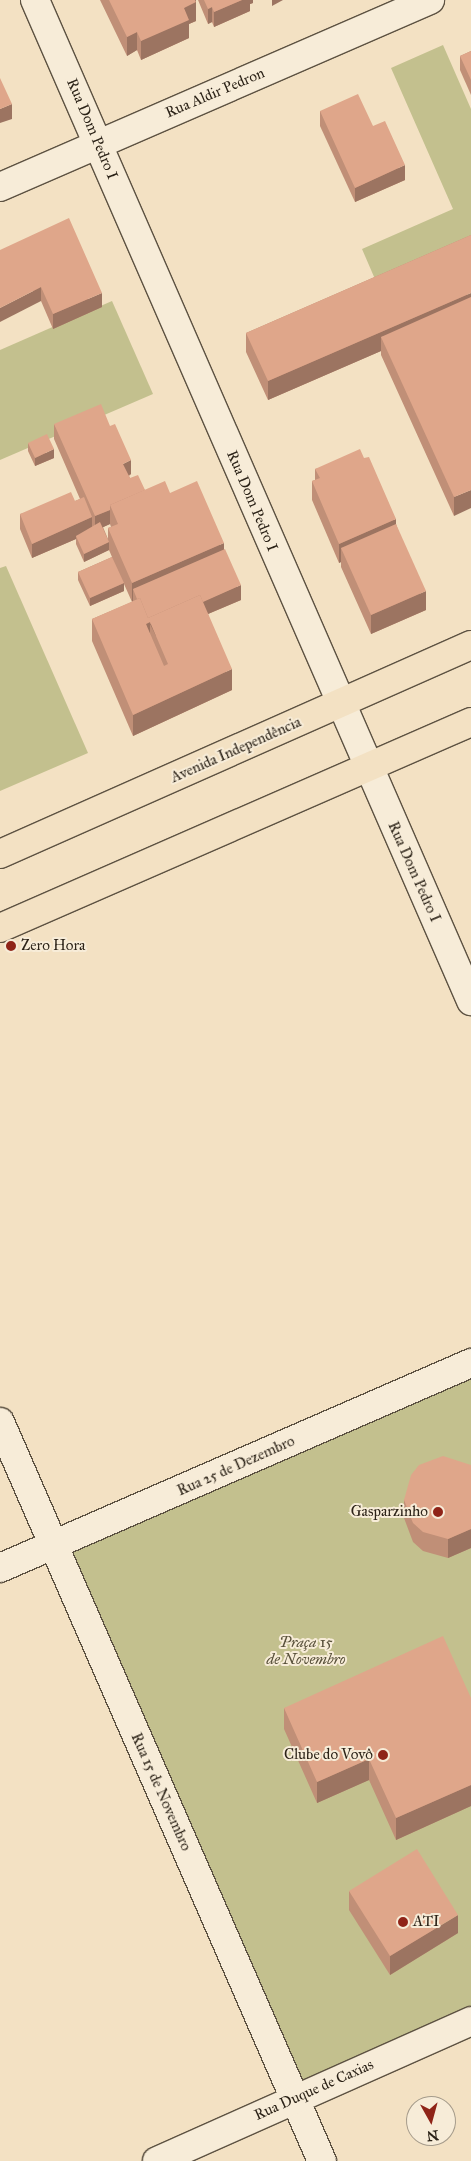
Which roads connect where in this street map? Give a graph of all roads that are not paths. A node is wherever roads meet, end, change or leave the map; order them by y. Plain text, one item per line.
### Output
1 (35, 0) edge
2 (430, 0) edge
3 (98, 144) junction
4 (0, 187) edge
5 (471, 645) edge
6 (339, 704) junction
7 (471, 722) edge
8 (368, 767) junction
9 (0, 854) edge
10 (0, 928) edge
11 (471, 1001) edge
12 (471, 1363) edge
13 (0, 1422) edge
14 (54, 1545) junction
15 (0, 1568) edge
16 (471, 2021) edge
17 (295, 2098) junction
18 (157, 2161) edge
19 (322, 2161) edge

1 - 3 street, Rua Dom Pedro I
2 - 3 street, Rua Aldir Pedron
3 - 4 street, Rua Aldir Pedron
3 - 6 street, Rua Dom Pedro I
5 - 6 main road, Avenida Independência
6 - 8 street, Rua Dom Pedro I
6 - 9 main road, Avenida Independência
7 - 8 main road
8 - 10 main road
8 - 11 street, Rua Dom Pedro I
12 - 14 street, Rua 25 de Dezembro
13 - 14 street, Rua 15 de Novembro
14 - 15 street, Rua 25 de Dezembro
14 - 17 street, Rua 15 de Novembro
16 - 17 street, Rua Duque de Caxias
17 - 18 street, Rua Duque de Caxias
17 - 19 street, Rua 15 de Novembro

